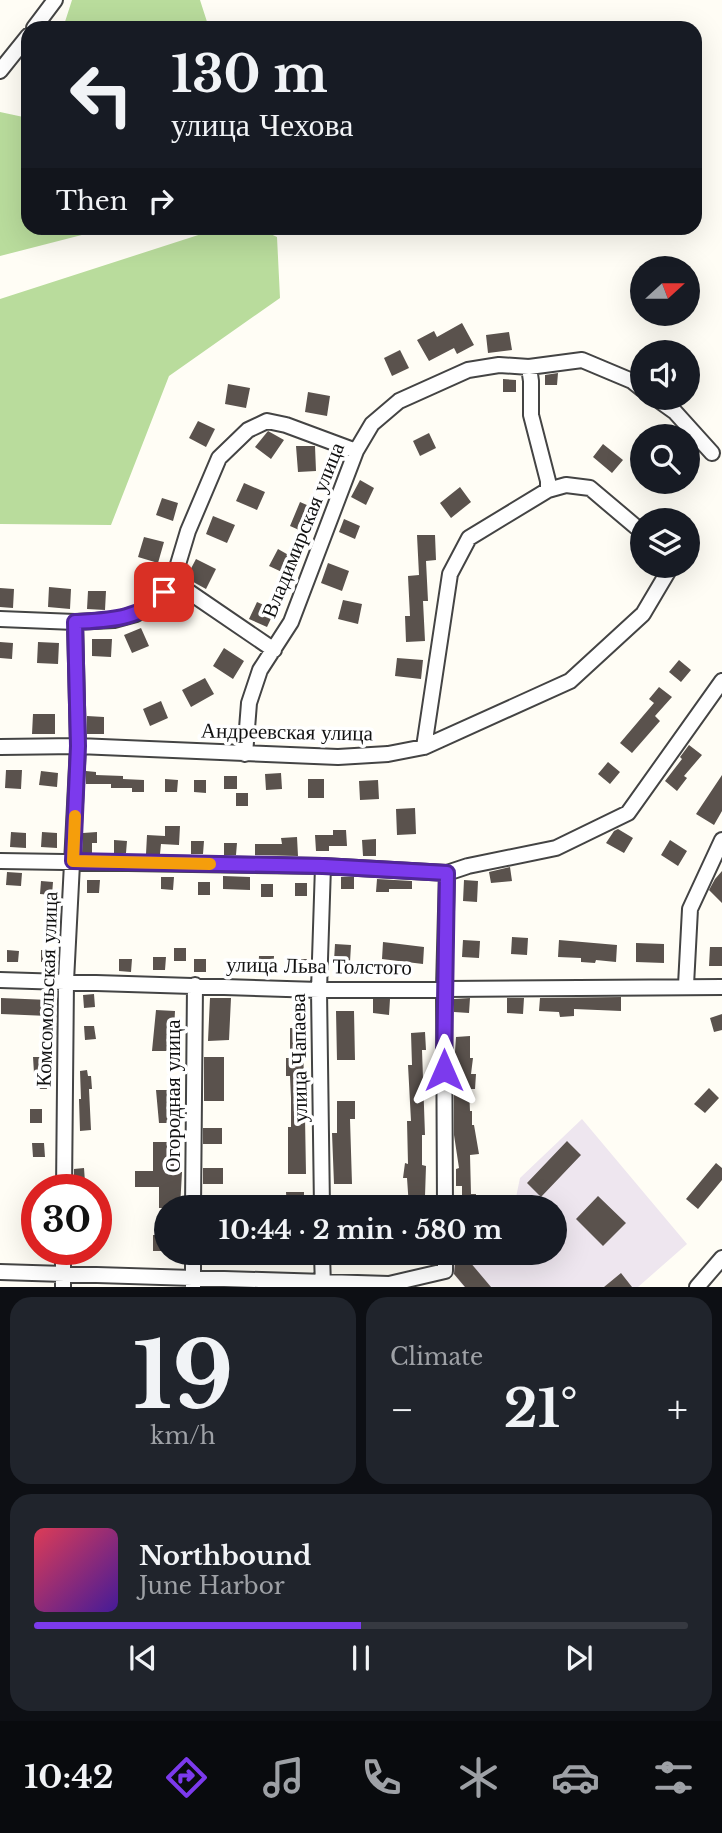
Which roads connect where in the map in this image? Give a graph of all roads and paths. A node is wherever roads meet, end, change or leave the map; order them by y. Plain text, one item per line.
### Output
1 (55, 0) edge
2 (39, 21) edge
3 (21, 45) edge
4 (0, 71) edge
5 (529, 367) junction
6 (630, 380) edge
7 (672, 410) edge
8 (356, 451) junction
9 (712, 453) dead end
10 (548, 490) junction
11 (630, 522) edge
12 (664, 578) edge
13 (173, 581) junction
14 (0, 619) edge
15 (75, 622) junction
16 (274, 650) junction
17 (722, 681) edge
18 (78, 746) junction
19 (0, 747) edge
20 (424, 747) junction
21 (245, 754) junction
22 (722, 840) edge
23 (0, 861) edge
24 (73, 861) junction
25 (323, 866) junction
26 (447, 873) junction
27 (0, 980) edge
28 (66, 981) junction
29 (195, 985) junction
30 (686, 985) junction
31 (722, 987) edge
32 (444, 988) junction
33 (319, 990) junction
34 (64, 1174) edge
35 (193, 1195) edge
36 (322, 1195) edge
37 (445, 1195) edge
38 (722, 1258) edge
39 (323, 1265) edge
40 (445, 1265) edge
41 (0, 1272) edge
42 (63, 1280) edge
43 (193, 1282) edge
44 (323, 1284) edge
45 (697, 1287) edge

1 - 2 street
3 - 4 street
5 - 6 street, Владимирская улица
5 - 8 street, Владимирская улица
5 - 10 street
7 - 9 street
8 - 13 street
8 - 16 street, Владимирская улица
10 - 11 street
10 - 20 street
12 - 20 street, Андреевская улица
13 - 15 street
13 - 16 street
14 - 15 street
15 - 18 street, Комсомольская улица
16 - 21 street, Владимирская улица
17 - 26 street
18 - 19 street, Андреевская улица
18 - 21 street, Андреевская улица
18 - 24 street, Комсомольская улица
20 - 21 street, Андреевская улица
22 - 30 street
23 - 24 street
24 - 25 street
24 - 28 street, Комсомольская улица
25 - 26 street
25 - 33 street, улица Чапаева
26 - 32 street
27 - 28 street, улица Льва Толстого
28 - 29 street, улица Льва Толстого
28 - 34 street, Комсомольская улица
29 - 33 street, улица Льва Толстого
29 - 35 street, Огородная улица
30 - 31 street, улица Льва Толстого
30 - 32 street, улица Льва Толстого
32 - 33 street, улица Льва Толстого
32 - 37 street
33 - 36 street, улица Чапаева
38 - 45 street
39 - 44 street
40 - 44 street
41 - 42 street
42 - 43 street
43 - 44 street

